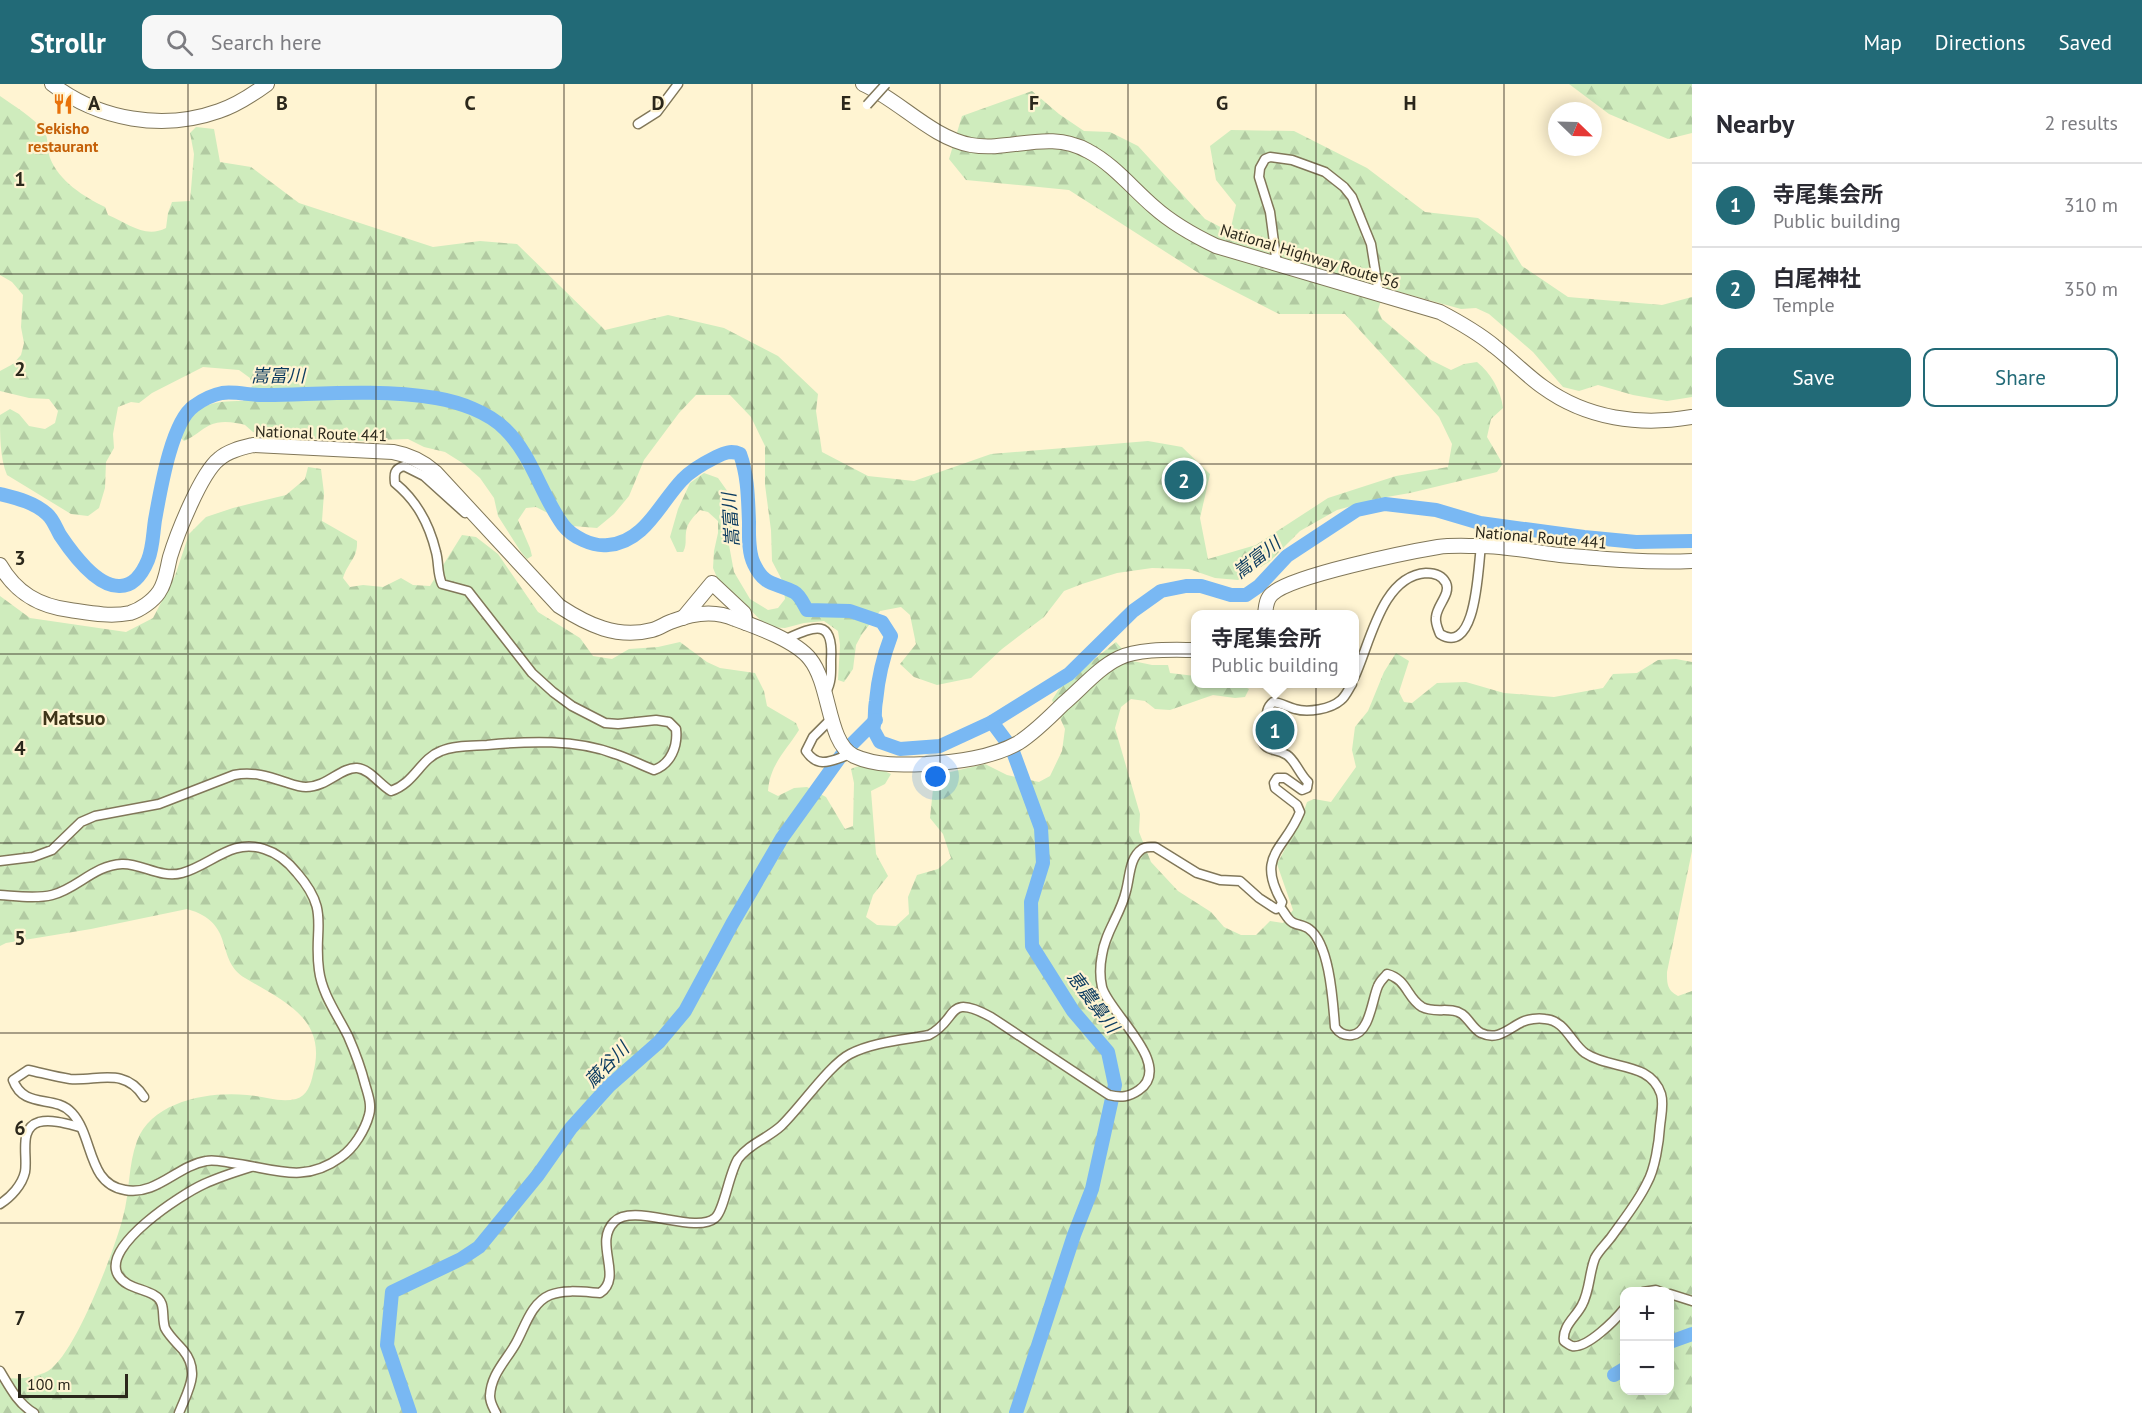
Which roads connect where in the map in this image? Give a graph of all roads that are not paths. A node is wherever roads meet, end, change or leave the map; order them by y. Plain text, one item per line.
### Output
1 (52, 84) edge
2 (267, 84) edge
3 (678, 84) edge
4 (863, 84) edge
5 (886, 84) edge
6 (867, 105) dead end
7 (638, 124) dead end
8 (1277, 265) junction
9 (1379, 294) junction
10 (1692, 417) edge
11 (472, 512) junction
12 (1481, 546) junction
13 (1692, 561) edge
14 (0, 565) edge
15 (1265, 610) edge
16 (683, 618) junction
17 (746, 623) junction
18 (783, 640) junction
19 (1191, 650) edge
20 (1359, 665) edge
21 (1349, 688) edge
22 (826, 692) junction
23 (832, 718) junction
24 (851, 754) junction
25 (0, 861) edge
26 (0, 895) edge
27 (1280, 907) junction
28 (144, 1097) dead end
29 (80, 1127) junction
30 (255, 1166) junction
31 (0, 1204) edge
32 (1674, 1295) edge
33 (1692, 1300) edge
34 (1620, 1314) edge
35 (0, 1371) edge
36 (34, 1413) edge
37 (179, 1413) edge
38 (496, 1413) edge

1 - 2 highway
3 - 7 street
4 - 8 highway, National Highway Route 56
5 - 6 street, bridge
8 - 9 highway, National Highway Route 56
8 - 9 street
9 - 10 highway, National Highway Route 56
11 - 14 highway, National Route 441
11 - 16 highway, National Route 441
11 - 25 street
12 - 13 highway, National Route 441
12 - 15 highway, National Route 441
12 - 20 street
16 - 17 highway, National Route 441
16 - 17 highway, National Route 441
17 - 18 highway, National Route 441
18 - 22 highway, National Route 441
18 - 22 street
19 - 24 highway
21 - 27 street
22 - 23 highway, National Route 441
23 - 24 highway, National Route 441
23 - 24 street
26 - 30 street
27 - 34 street
27 - 38 street
28 - 29 street
29 - 30 street
29 - 31 street
30 - 37 street
32 - 33 street
35 - 36 street

